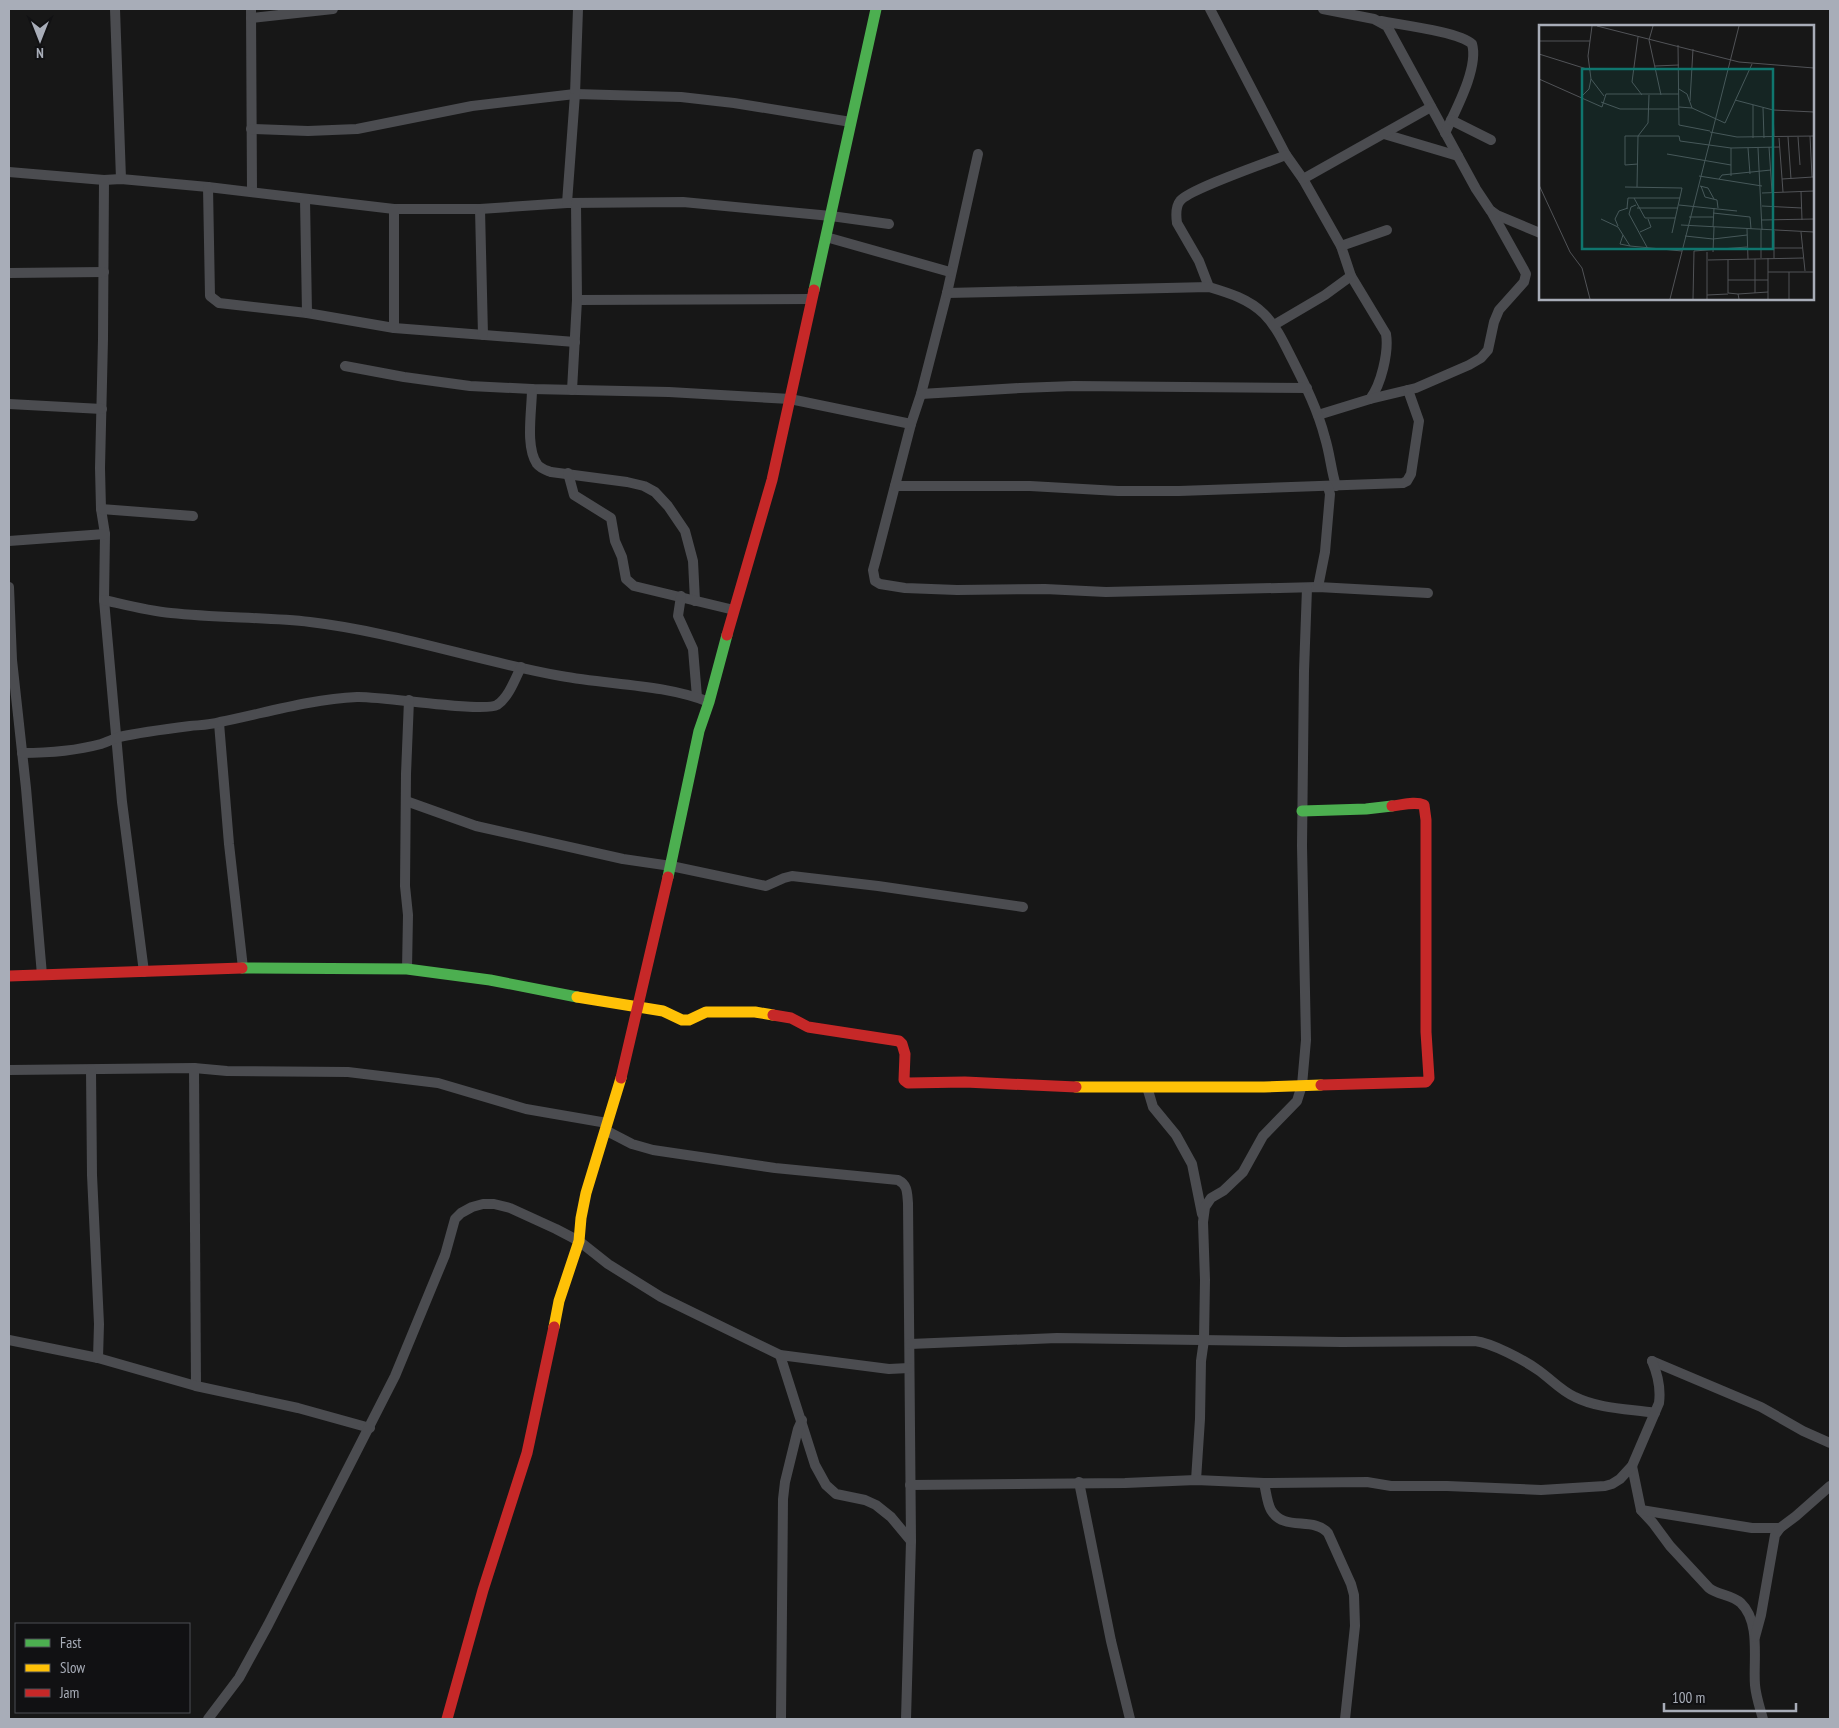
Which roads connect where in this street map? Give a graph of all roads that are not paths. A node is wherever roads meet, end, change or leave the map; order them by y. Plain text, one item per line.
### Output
1 (115, 9) edge
2 (333, 9) edge
3 (578, 9) edge
4 (876, 9) edge
5 (1210, 9) edge
6 (1323, 9) edge
7 (251, 14) edge
8 (1381, 21) junction
9 (575, 94) junction
10 (1431, 108) junction
11 (1451, 120) junction
12 (851, 122) junction
13 (251, 130) junction
14 (1446, 133) junction
15 (1384, 134) junction
16 (1491, 140) dead end
17 (978, 154) dead end
18 (1286, 155) junction
19 (1458, 156) junction
20 (9, 172) edge
21 (121, 179) junction
22 (1303, 179) junction
23 (104, 180) junction
24 (208, 187) junction
25 (252, 192) junction
26 (305, 199) junction
27 (572, 203) junction
28 (394, 209) junction
29 (480, 209) junction
30 (1490, 210) junction
31 (831, 216) junction
32 (889, 224) dead end
33 (1388, 230) dead end
34 (1539, 233) edge
35 (826, 237) junction
36 (1341, 246) junction
37 (104, 272) junction
38 (950, 272) junction
39 (9, 273) edge
40 (1351, 276) junction
41 (1209, 287) junction
42 (947, 294) junction
43 (578, 300) junction
44 (812, 300) junction
45 (307, 313) junction
46 (1274, 325) junction
47 (394, 328) junction
48 (483, 335) junction
49 (575, 342) junction
50 (346, 366) dead end
51 (1307, 388) junction
52 (532, 390) junction
53 (572, 390) junction
54 (1408, 390) junction
55 (921, 394) junction
56 (790, 399) junction
57 (1370, 399) junction
58 (9, 404) edge
59 (102, 409) junction
60 (1318, 414) junction
61 (911, 424) junction
62 (568, 473) junction
63 (895, 486) junction
64 (1332, 487) junction
65 (101, 509) junction
66 (193, 516) dead end
67 (105, 534) junction
68 (9, 541) edge
69 (9, 587) edge
70 (1312, 588) junction
71 (1428, 592) dead end
72 (681, 596) junction
73 (104, 600) junction
74 (695, 601) junction
75 (734, 610) junction
76 (521, 667) junction
77 (697, 698) junction
78 (410, 700) junction
79 (709, 702) junction
80 (219, 723) junction
81 (117, 738) junction
82 (22, 753) junction
83 (406, 801) junction
84 (1302, 811) junction
85 (671, 866) junction
86 (1023, 908) dead end
87 (243, 968) junction
88 (407, 969) junction
89 (144, 972) junction
90 (42, 975) junction
91 (9, 976) edge
92 (638, 1007) junction
93 (194, 1068) junction
94 (9, 1070) edge
95 (92, 1070) junction
96 (1302, 1085) junction
97 (1147, 1087) junction
98 (606, 1126) junction
99 (1203, 1218) junction
100 (579, 1241) junction
101 (9, 1340) edge
102 (1204, 1340) junction
103 (910, 1344) junction
104 (780, 1355) junction
105 (98, 1358) junction
106 (909, 1368) junction
107 (196, 1386) junction
108 (1655, 1413) junction
109 (802, 1420) junction
110 (370, 1428) junction
111 (1830, 1443) edge
112 (1632, 1466) junction
113 (1196, 1480) junction
114 (1079, 1482) junction
115 (1264, 1483) junction
116 (910, 1485) junction
117 (1830, 1486) edge
118 (1641, 1510) junction
119 (1780, 1528) junction
120 (911, 1541) junction
121 (1754, 1638) junction
122 (208, 1719) edge
123 (447, 1719) edge
124 (782, 1719) edge
125 (906, 1719) edge
126 (1130, 1719) edge
127 (1345, 1719) edge
128 (1763, 1719) edge

1 - 21 street
2 - 7 street
3 - 9 street
4 - 12 street
5 - 18 street
6 - 8 street
7 - 13 street
8 - 10 street
8 - 11 street
9 - 12 street
9 - 13 street
9 - 27 street
10 - 14 street
10 - 15 street
11 - 14 street
11 - 16 street
12 - 31 street
13 - 25 street
14 - 19 street
15 - 19 street
15 - 22 street
17 - 38 street
18 - 22 street
18 - 41 street
19 - 30 street
20 - 23 street
21 - 23 street
21 - 24 street
22 - 36 street
23 - 37 street
24 - 25 street
24 - 45 street
25 - 26 street
26 - 28 street
26 - 45 street
27 - 29 street
27 - 31 street
27 - 43 street
28 - 29 street
28 - 47 street
29 - 48 street
30 - 34 street
30 - 54 street
31 - 32 street
31 - 35 street
33 - 36 street
35 - 38 street
35 - 44 street
36 - 40 street
37 - 39 street
37 - 59 street
38 - 42 street
40 - 46 street
40 - 57 street
41 - 42 street
41 - 46 street
42 - 55 street
43 - 44 street
43 - 49 street
44 - 56 street
45 - 47 street
46 - 51 street
47 - 48 street
48 - 49 street
49 - 53 street
50 - 52 street
51 - 55 street
51 - 60 street
52 - 53 street
52 - 62 street
53 - 56 street
54 - 57 street
54 - 64 street
55 - 61 street
56 - 61 street
56 - 75 street
57 - 60 street
58 - 59 street
59 - 65 street
60 - 64 street
61 - 63 street
62 - 72 street
62 - 74 street
63 - 64 street
63 - 70 street
64 - 70 street
65 - 66 street
65 - 67 street
67 - 68 street
67 - 73 street
69 - 82 street
70 - 71 street
70 - 84 street
72 - 74 street
72 - 77 street
73 - 76 street
73 - 81 street
74 - 75 street
75 - 79 street
76 - 77 street
76 - 78 street
77 - 79 street
78 - 80 street
78 - 83 street
79 - 85 street
80 - 81 street
80 - 87 street
81 - 82 street
81 - 89 street
82 - 90 street
83 - 85 street
83 - 88 street
84 - 96 street
84 - 96 street
85 - 86 street
85 - 92 street
87 - 88 street
87 - 89 street
88 - 92 street
89 - 90 street
90 - 91 street
92 - 97 street
92 - 98 street
93 - 95 street
93 - 98 street
93 - 107 street
94 - 95 street
95 - 105 street
96 - 97 street
96 - 99 street
97 - 99 street
98 - 100 street
98 - 103 street
99 - 102 street
100 - 104 street
100 - 110 street
100 - 123 street
101 - 105 street
102 - 103 street
102 - 108 street
102 - 113 street
103 - 106 street
104 - 106 street
104 - 109 street
105 - 107 street
106 - 116 street
107 - 110 street
108 - 111 street
108 - 112 street
109 - 120 street
109 - 124 street
110 - 122 street
112 - 115 street
112 - 118 street
113 - 114 street
113 - 115 street
114 - 116 street
114 - 126 street
115 - 127 street
116 - 120 street
117 - 119 street
118 - 119 street
118 - 121 street
119 - 121 street
120 - 125 street
121 - 128 street

